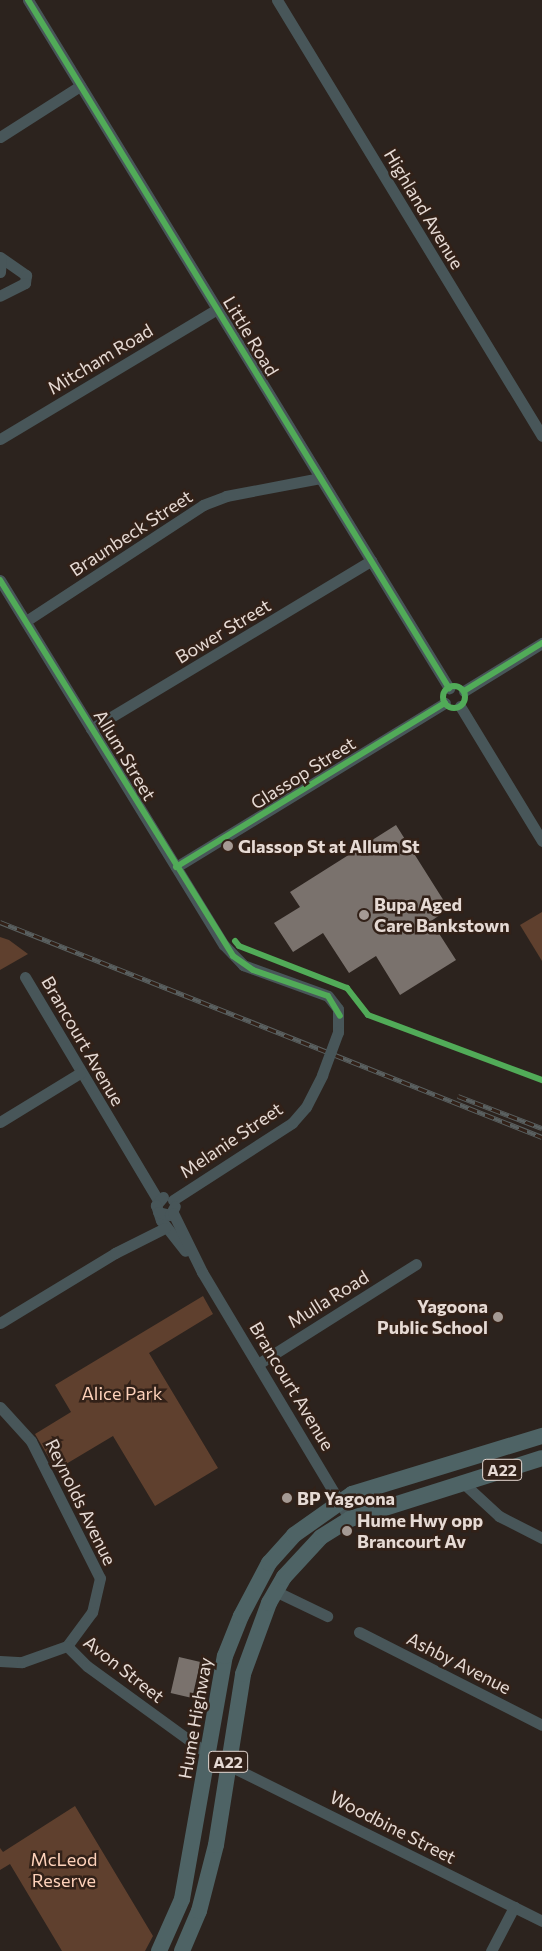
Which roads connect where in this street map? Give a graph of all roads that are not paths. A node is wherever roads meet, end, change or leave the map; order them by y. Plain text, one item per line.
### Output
1 (28, 0) edge
2 (277, 0) edge
3 (80, 86) junction
4 (0, 137) edge
5 (1, 258) edge
6 (0, 272) edge
7 (0, 296) edge
8 (217, 309) junction
9 (542, 436) edge
10 (0, 439) edge
11 (320, 478) junction
12 (371, 561) junction
13 (0, 580) edge
14 (26, 621) junction
15 (542, 644) edge
16 (449, 688) junction
17 (464, 691) junction
18 (445, 703) junction
19 (460, 706) junction
20 (92, 729) junction
21 (542, 841) edge
22 (176, 867) junction
23 (224, 945) joint
24 (25, 977) dead end
25 (80, 1073) junction
26 (0, 1122) edge
27 (158, 1200) junction
28 (173, 1200) junction
29 (158, 1212) junction
30 (173, 1212) junction
31 (165, 1228) junction
32 (416, 1264) dead end
33 (202, 1272) junction
34 (0, 1323) edge
35 (258, 1364) junction
36 (0, 1407) edge
37 (542, 1436) edge
38 (542, 1458) edge
39 (461, 1481) junction
40 (340, 1500) junction
41 (350, 1519) junction
42 (542, 1538) edge
43 (275, 1591) junction
44 (327, 1616) dead end
45 (359, 1632) dead end
46 (67, 1646) junction
47 (0, 1661) edge
48 (542, 1725) edge
49 (208, 1754) junction
50 (228, 1765) junction
51 (514, 1907) junction
52 (542, 1921) edge
53 (187, 1949) edge
54 (158, 1951) edge
55 (491, 1951) edge

1 - 3 street, Little Road
2 - 9 street, Highland Avenue
3 - 4 street
3 - 8 street, Little Road
5 - 6 street
5 - 7 street
8 - 10 street, Mitcham Road
8 - 11 street, Little Road
11 - 12 street, Little Road
11 - 14 street, Braunbeck Street
12 - 16 street, Little Road
12 - 20 street, Bower Street
13 - 14 street, Allum Street
14 - 20 street, Allum Street
15 - 17 street
16 - 17 street
16 - 18 street
17 - 19 street
18 - 19 street
18 - 22 street, Glassop Street
19 - 21 street
20 - 22 street, Allum Street
22 - 23 street, Allum Street
23 - 28 street, Melanie Street, bridge
24 - 25 street, Brancourt Avenue
25 - 26 street
25 - 27 street, Brancourt Avenue
27 - 28 street
27 - 29 street
28 - 30 street
29 - 30 street
29 - 31 street, Brancourt Avenue
30 - 33 street, Brancourt Avenue
31 - 33 street, Brancourt Avenue
31 - 34 street
32 - 35 street, Mulla Road
33 - 35 street, Brancourt Avenue
35 - 40 street, Brancourt Avenue
36 - 46 street, Reynolds Avenue
37 - 40 highway, Hume Highway / A22
38 - 39 highway, A22
39 - 41 highway, A22
39 - 42 street
40 - 41 street, Brancourt Avenue
40 - 49 highway, Hume Highway / A22
41 - 43 highway, A22
43 - 44 street
43 - 50 highway, A22
45 - 48 street, Ashby Avenue
46 - 47 street
46 - 49 street, Avon Street
49 - 54 highway, Hume Highway / A22
50 - 51 street, Woodbine Street
50 - 53 highway, A22
51 - 52 street, Woodbine Street
51 - 55 street

